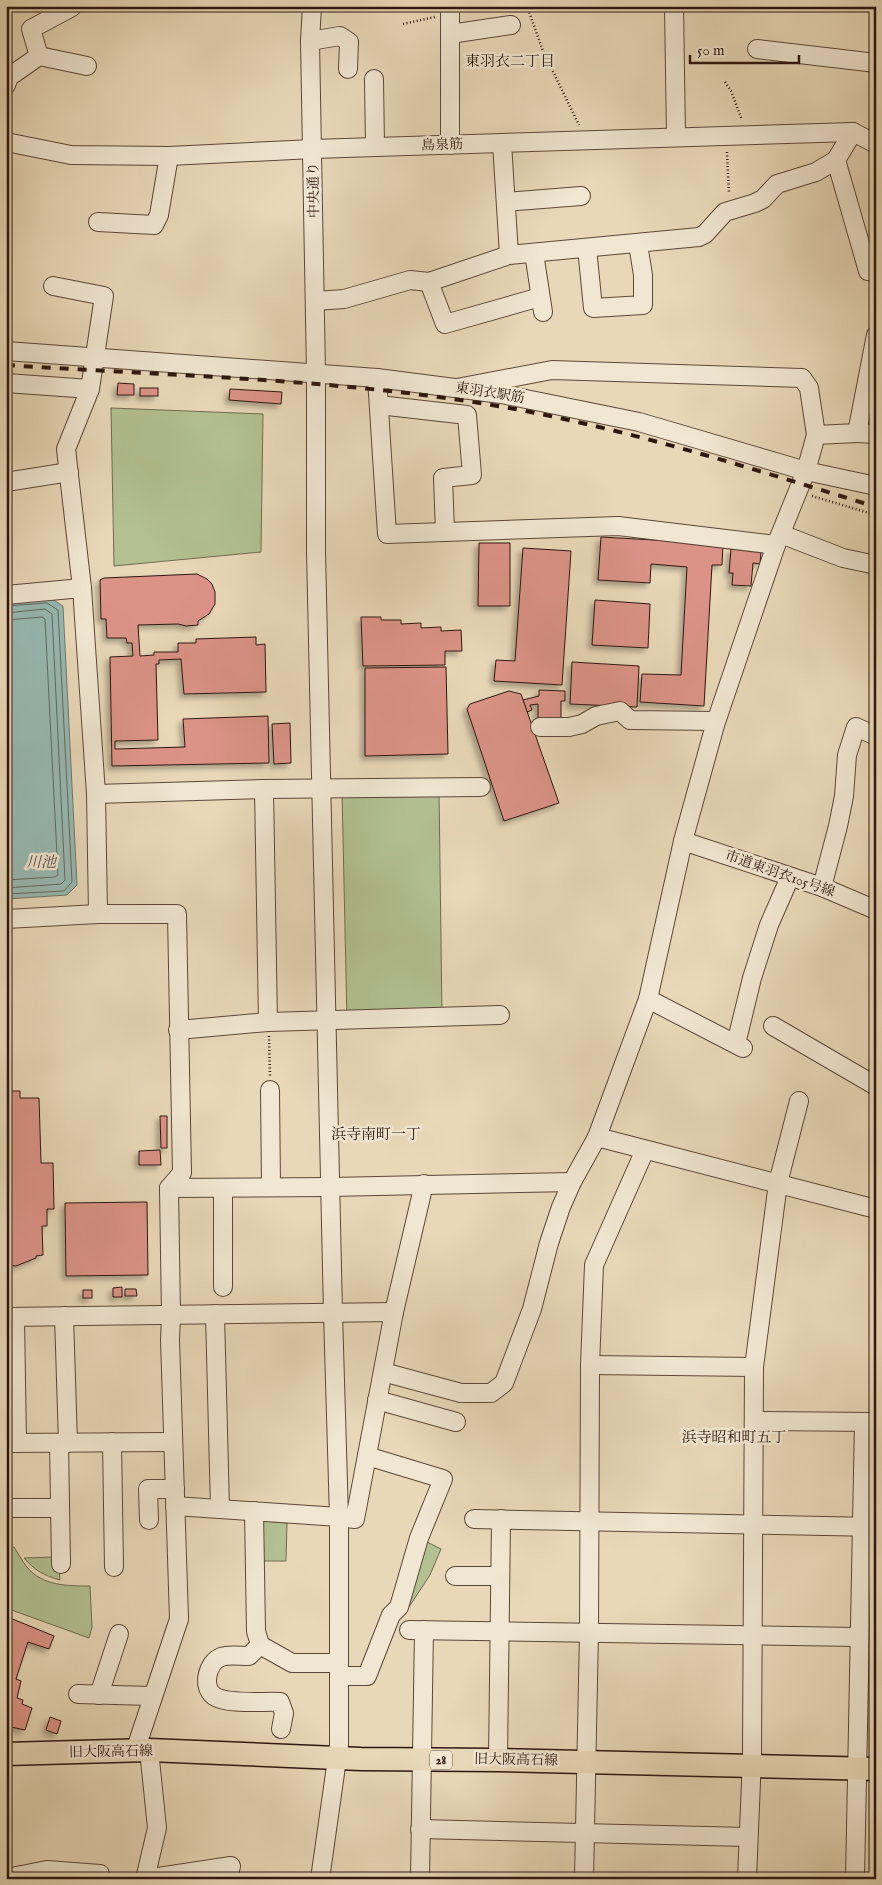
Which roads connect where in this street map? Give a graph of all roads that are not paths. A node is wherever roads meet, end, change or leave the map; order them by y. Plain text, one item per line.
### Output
1 (312, 6) edge
2 (674, 6) edge
3 (72, 7) edge
4 (450, 10) edge
5 (511, 25) dead end
6 (450, 34) junction
7 (310, 40) junction
8 (757, 49) dead end
9 (39, 56) junction
10 (876, 62) edge
11 (87, 66) dead end
12 (348, 69) dead end
13 (374, 79) dead end
14 (6, 85) edge
15 (853, 132) junction
16 (676, 137) junction
17 (6, 142) edge
18 (502, 143) junction
19 (876, 144) edge
20 (450, 145) junction
21 (375, 147) junction
22 (314, 149) junction
23 (168, 156) junction
24 (836, 160) junction
25 (581, 196) dead end
26 (506, 202) junction
27 (98, 222) dead end
28 (638, 244) junction
29 (587, 248) junction
30 (534, 253) junction
31 (509, 255) junction
32 (876, 272) edge
33 (429, 282) junction
34 (53, 286) dead end
35 (315, 301) junction
36 (876, 335) edge
37 (6, 350) edge
38 (95, 357) junction
39 (316, 373) junction
40 (377, 378) junction
41 (6, 383) edge
42 (456, 388) junction
43 (90, 389) junction
44 (379, 405) junction
45 (857, 433) junction
46 (876, 434) edge
47 (816, 435) junction
48 (806, 471) junction
49 (69, 472) junction
50 (6, 482) edge
51 (876, 486) edge
52 (445, 532) junction
53 (778, 539) junction
54 (876, 565) edge
55 (82, 588) junction
56 (6, 595) edge
57 (716, 721) junction
58 (540, 727) dead end
59 (876, 736) edge
60 (481, 787) dead end
61 (322, 788) junction
62 (264, 789) junction
63 (96, 794) junction
64 (682, 841) junction
65 (790, 876) junction
66 (822, 887) junction
67 (876, 910) edge
68 (98, 914) junction
69 (6, 918) edge
70 (648, 999) junction
71 (500, 1015) dead end
72 (327, 1021) junction
73 (268, 1022) junction
74 (773, 1026) dead end
75 (178, 1030) junction
76 (876, 1086) edge
77 (270, 1090) road end
78 (799, 1101) dead end
79 (597, 1137) junction
80 (646, 1150) junction
81 (572, 1182) junction
82 (778, 1183) junction
83 (424, 1184) junction
84 (271, 1187) junction
85 (330, 1187) junction
86 (169, 1188) junction
87 (223, 1188) junction
88 (876, 1210) edge
89 (223, 1286) dead end
90 (394, 1312) junction
91 (333, 1313) junction
92 (215, 1314) junction
93 (171, 1315) junction
94 (64, 1316) junction
95 (11, 1317) edge
96 (590, 1365) junction
97 (754, 1367) junction
98 (383, 1372) junction
99 (377, 1400) junction
100 (754, 1421) junction
101 (456, 1422) dead end
102 (870, 1422) edge
103 (112, 1442) junction
104 (173, 1442) junction
105 (12, 1443) edge
106 (63, 1443) junction
107 (367, 1456) junction
108 (175, 1489) junction
109 (176, 1506) junction
110 (6, 1508) edge
111 (60, 1508) junction
112 (220, 1509) junction
113 (254, 1512) junction
114 (339, 1517) junction
115 (474, 1519) dead end
116 (501, 1519) junction
117 (149, 1520) dead end
118 (589, 1521) junction
119 (754, 1523) junction
120 (869, 1526) edge
121 (61, 1564) dead end
122 (114, 1567) dead end
123 (455, 1576) dead end
124 (500, 1576) junction
125 (499, 1631) junction
126 (590, 1632) junction
127 (119, 1634) dead end
128 (752, 1635) junction
129 (860, 1637) junction
130 (260, 1645) junction
131 (339, 1670) junction
132 (78, 1694) dead end
133 (100, 1695) junction
134 (152, 1696) junction
135 (281, 1729) dead end
136 (142, 1751) junction
137 (6, 1754) edge
138 (336, 1758) junction
139 (421, 1760) junction
140 (498, 1760) junction
141 (587, 1762) junction
142 (751, 1767) junction
143 (866, 1769) edge
144 (420, 1829) junction
145 (585, 1833) junction
146 (748, 1837) junction
147 (6, 1878) edge
148 (101, 1879) edge
149 (145, 1879) edge
150 (228, 1879) edge
151 (320, 1879) edge
152 (420, 1879) edge
153 (584, 1879) edge
154 (747, 1879) edge
155 (855, 1879) edge

1 - 7 street, 中央通り
2 - 16 street
3 - 9 street
4 - 6 street
5 - 6 street
6 - 20 street
7 - 12 street
7 - 22 street, 中央通り
8 - 10 street
9 - 11 street
9 - 14 street
13 - 21 street
15 - 16 street, 島泉筋
15 - 19 street, 島泉筋
15 - 24 street
16 - 18 street, 島泉筋
17 - 23 street, 島泉筋
18 - 20 street, 島泉筋
18 - 26 street
20 - 21 street, 島泉筋
21 - 22 street, 島泉筋
22 - 23 street, 島泉筋
22 - 35 street, 中央通り
23 - 27 street
24 - 28 street
24 - 32 street
25 - 26 street
26 - 31 street
28 - 29 street
28 - 29 street
29 - 30 street
30 - 31 street
30 - 33 street
31 - 33 street
33 - 35 street
34 - 38 street
35 - 39 street, 中央通り
36 - 45 street
37 - 38 street, 東羽衣駅筋
38 - 39 street, 東羽衣駅筋
38 - 43 street
39 - 40 street, 東羽衣駅筋
39 - 61 street, 中央通り
40 - 42 street, 東羽衣駅筋
40 - 44 street
41 - 43 street
42 - 47 street
42 - 48 street, 東羽衣駅筋
43 - 49 street
44 - 52 street
44 - 52 street
45 - 46 street
45 - 47 street
47 - 48 street
48 - 51 street, 東羽衣駅筋
48 - 53 street
49 - 50 street
49 - 55 street
52 - 53 street
53 - 54 street
53 - 57 street
55 - 56 street
55 - 63 street
57 - 58 street
57 - 64 street
59 - 66 street
60 - 61 street
61 - 62 street
61 - 72 street, 中央通り
62 - 63 street
62 - 73 street
63 - 68 street
64 - 65 street, 市道東羽衣105号線
64 - 70 street
65 - 66 street, 市道東羽衣105号線
65 - 70 street
66 - 67 street, 市道東羽衣105号線
68 - 69 street
68 - 75 street
70 - 79 street
71 - 72 street
72 - 73 street
72 - 85 street, 中央通り
73 - 75 street
74 - 76 street
75 - 86 street
77 - 84 street
78 - 82 street
79 - 80 street
79 - 81 street
80 - 82 street
80 - 96 street
81 - 83 street
81 - 98 street
82 - 88 street
82 - 97 street
83 - 85 street
83 - 90 street
84 - 85 street
84 - 87 street
85 - 91 street, 中央通り
86 - 87 street
86 - 93 street
87 - 89 street
90 - 91 street
90 - 98 street
91 - 92 street
91 - 114 street, 中央通り
92 - 93 street
92 - 112 street
93 - 94 street
93 - 104 street
94 - 95 street
94 - 106 street
95 - 105 street
96 - 97 street
96 - 118 street
97 - 100 street
98 - 99 street
99 - 101 street
99 - 107 street
100 - 102 street
100 - 119 street
102 - 120 street
103 - 104 street
103 - 106 street
103 - 122 street
104 - 108 street
105 - 106 street
106 - 111 street
107 - 114 street
107 - 131 street
108 - 109 street
108 - 117 street
109 - 112 street
109 - 134 street
110 - 111 street
111 - 121 street
112 - 113 street
113 - 114 street
113 - 130 street
114 - 131 street, 中央通り
115 - 116 street
116 - 118 street
116 - 124 street
118 - 119 street
118 - 126 street
119 - 120 street
119 - 128 street
120 - 129 street
123 - 124 street
124 - 125 street
125 - 126 street
125 - 139 street
125 - 140 street
126 - 128 street
126 - 141 street
127 - 133 street
128 - 129 street
128 - 142 street
129 - 143 street
130 - 131 street
130 - 135 street
131 - 138 street, 中央通り
132 - 133 street
133 - 134 street
134 - 136 street
136 - 137 main road, 旧大阪高石線 / 28
136 - 138 main road, 旧大阪高石線 / 28
136 - 149 street
138 - 139 main road, 旧大阪高石線 / 28
138 - 151 street, 中央通り
139 - 140 main road, 旧大阪高石線 / 28
139 - 144 street
140 - 141 main road, 旧大阪高石線 / 28
141 - 142 main road, 旧大阪高石線 / 28
141 - 145 street
142 - 143 main road, 旧大阪高石線 / 28
142 - 146 street
143 - 155 street
144 - 145 street
144 - 152 street
145 - 146 street
145 - 153 street
146 - 154 street
147 - 148 street
149 - 150 street

